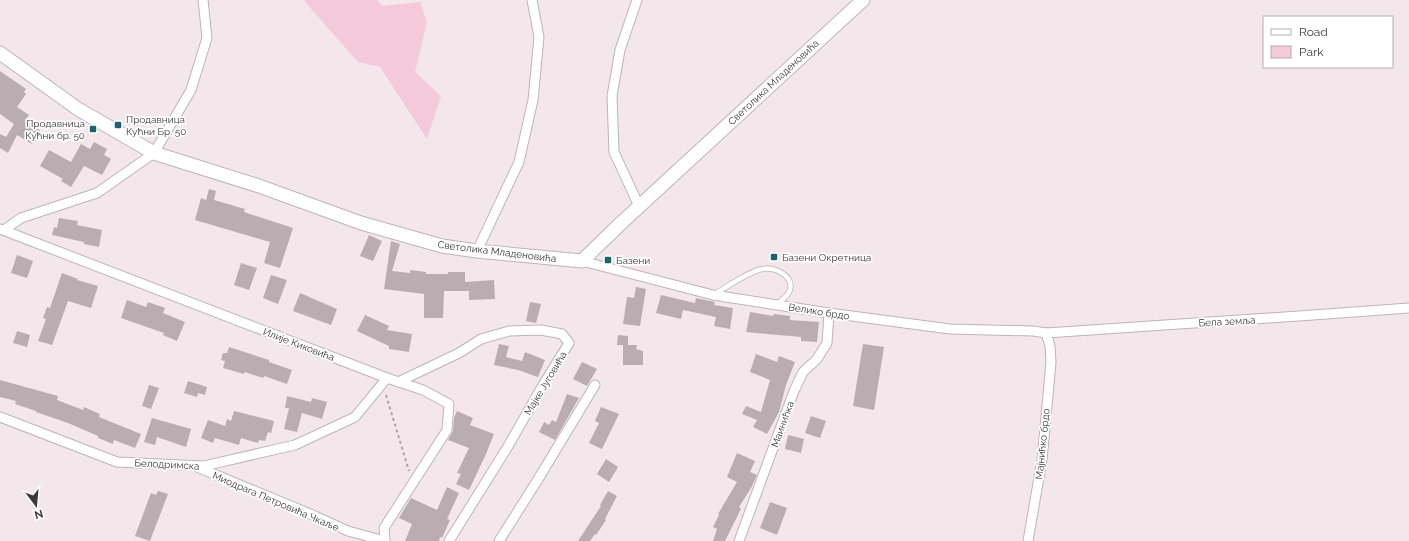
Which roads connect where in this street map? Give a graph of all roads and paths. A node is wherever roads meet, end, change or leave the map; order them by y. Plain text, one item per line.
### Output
1 (203, 0) edge
2 (532, 0) edge
3 (637, 0) edge
4 (858, 1) edge
5 (0, 53) edge
6 (154, 153) junction
7 (639, 206) junction
8 (2, 230) edge
9 (477, 251) junction
10 (582, 261) junction
11 (713, 295) junction
12 (776, 305) junction
13 (1409, 308) edge
14 (828, 313) junction
15 (1046, 333) junction
16 (384, 381) junction
17 (398, 382) junction
18 (595, 385) dead end
19 (0, 417) edge
20 (192, 465) junction
21 (412, 482) junction
22 (385, 541) edge
23 (449, 541) edge
24 (499, 541) edge
25 (739, 541) edge
26 (1028, 541) edge

1 - 6 street
2 - 9 street
3 - 7 street
4 - 7 street, Светолика Младеновића
5 - 6 street, Светолика Младеновића
6 - 8 street, Илије Киковића
6 - 9 street, Светолика Младеновића
7 - 10 street, Светолика Младеновића
8 - 16 street, Илије Киковића
9 - 10 street, Светолика Младеновића
10 - 11 street, Велико брдо
11 - 12 street, Велико брдо
11 - 12 lane
12 - 14 street, Велико брдо
13 - 15 street, Бела земља
14 - 15 street, Велико брдо
14 - 25 street, Маинићка
15 - 26 street, Мајнићко брдо
16 - 17 street, Илије Киковића
16 - 20 street, Белодримска
16 - 21 path
17 - 21 street, Илије Киковића
17 - 23 street, Мајке Југовића
18 - 24 street
19 - 20 street, Белодримска
20 - 22 street, Миодрага Петровића Чкаље
21 - 22 street, Илије Киковића

